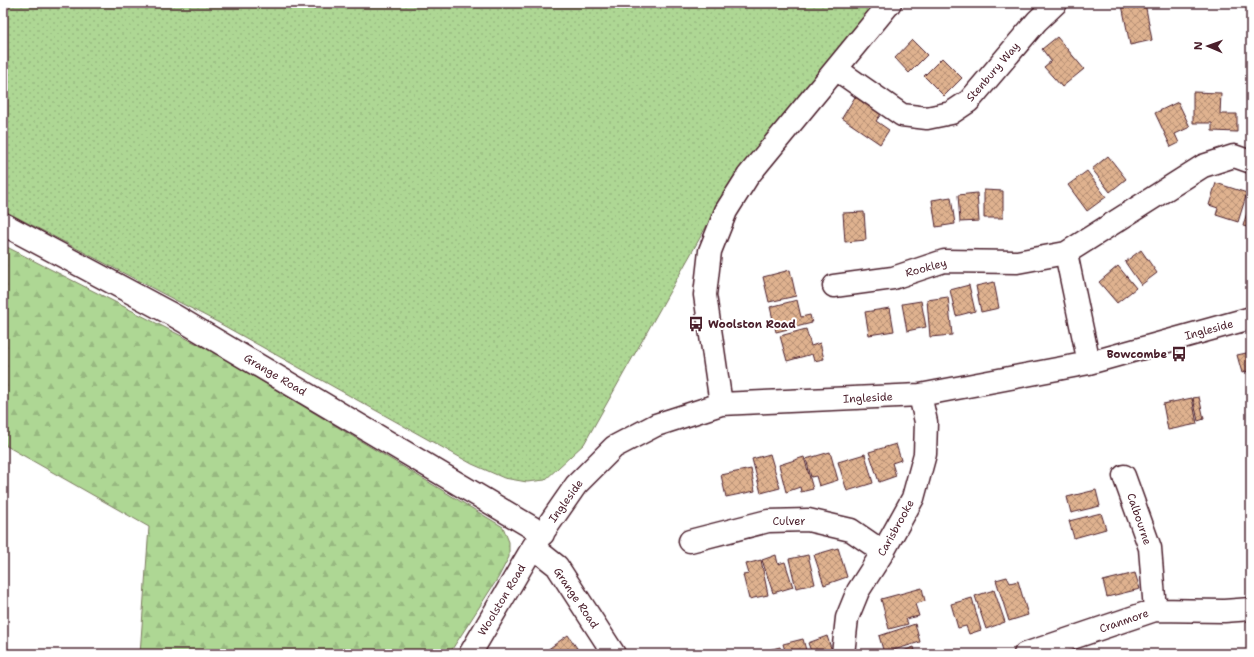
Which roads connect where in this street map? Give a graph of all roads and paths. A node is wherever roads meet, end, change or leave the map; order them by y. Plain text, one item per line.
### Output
1 (890, 3) edge
2 (1056, 3) edge
3 (836, 69) junction
4 (1251, 162) edge
5 (3, 224) edge
6 (1066, 253) junction
7 (834, 286) dead end
8 (1251, 318) edge
9 (1089, 363) junction
10 (920, 395) junction
11 (721, 404) junction
12 (1124, 476) dead end
13 (538, 540) junction
14 (690, 542) dead end
15 (884, 552) junction
16 (1251, 609) edge
17 (1155, 610) junction
18 (470, 654) edge
19 (614, 654) edge
20 (843, 654) edge
21 (1025, 654) edge

1 - 3 street
2 - 3 street, Stenbury Way
3 - 11 street
4 - 6 street, Rookley
5 - 13 street, Grange Road
6 - 7 street, Rookley
6 - 9 street
8 - 9 street, Ingleside
9 - 10 street, Ingleside
10 - 11 street, Ingleside
10 - 15 street, Carisbrooke
11 - 13 street, Ingleside
12 - 17 street, Calbourne
13 - 18 street, Woolston Road
13 - 19 street, Grange Road
14 - 15 street, Culver
15 - 20 street, Carisbrooke
16 - 17 street, Cranmore
17 - 21 street, Cranmore

